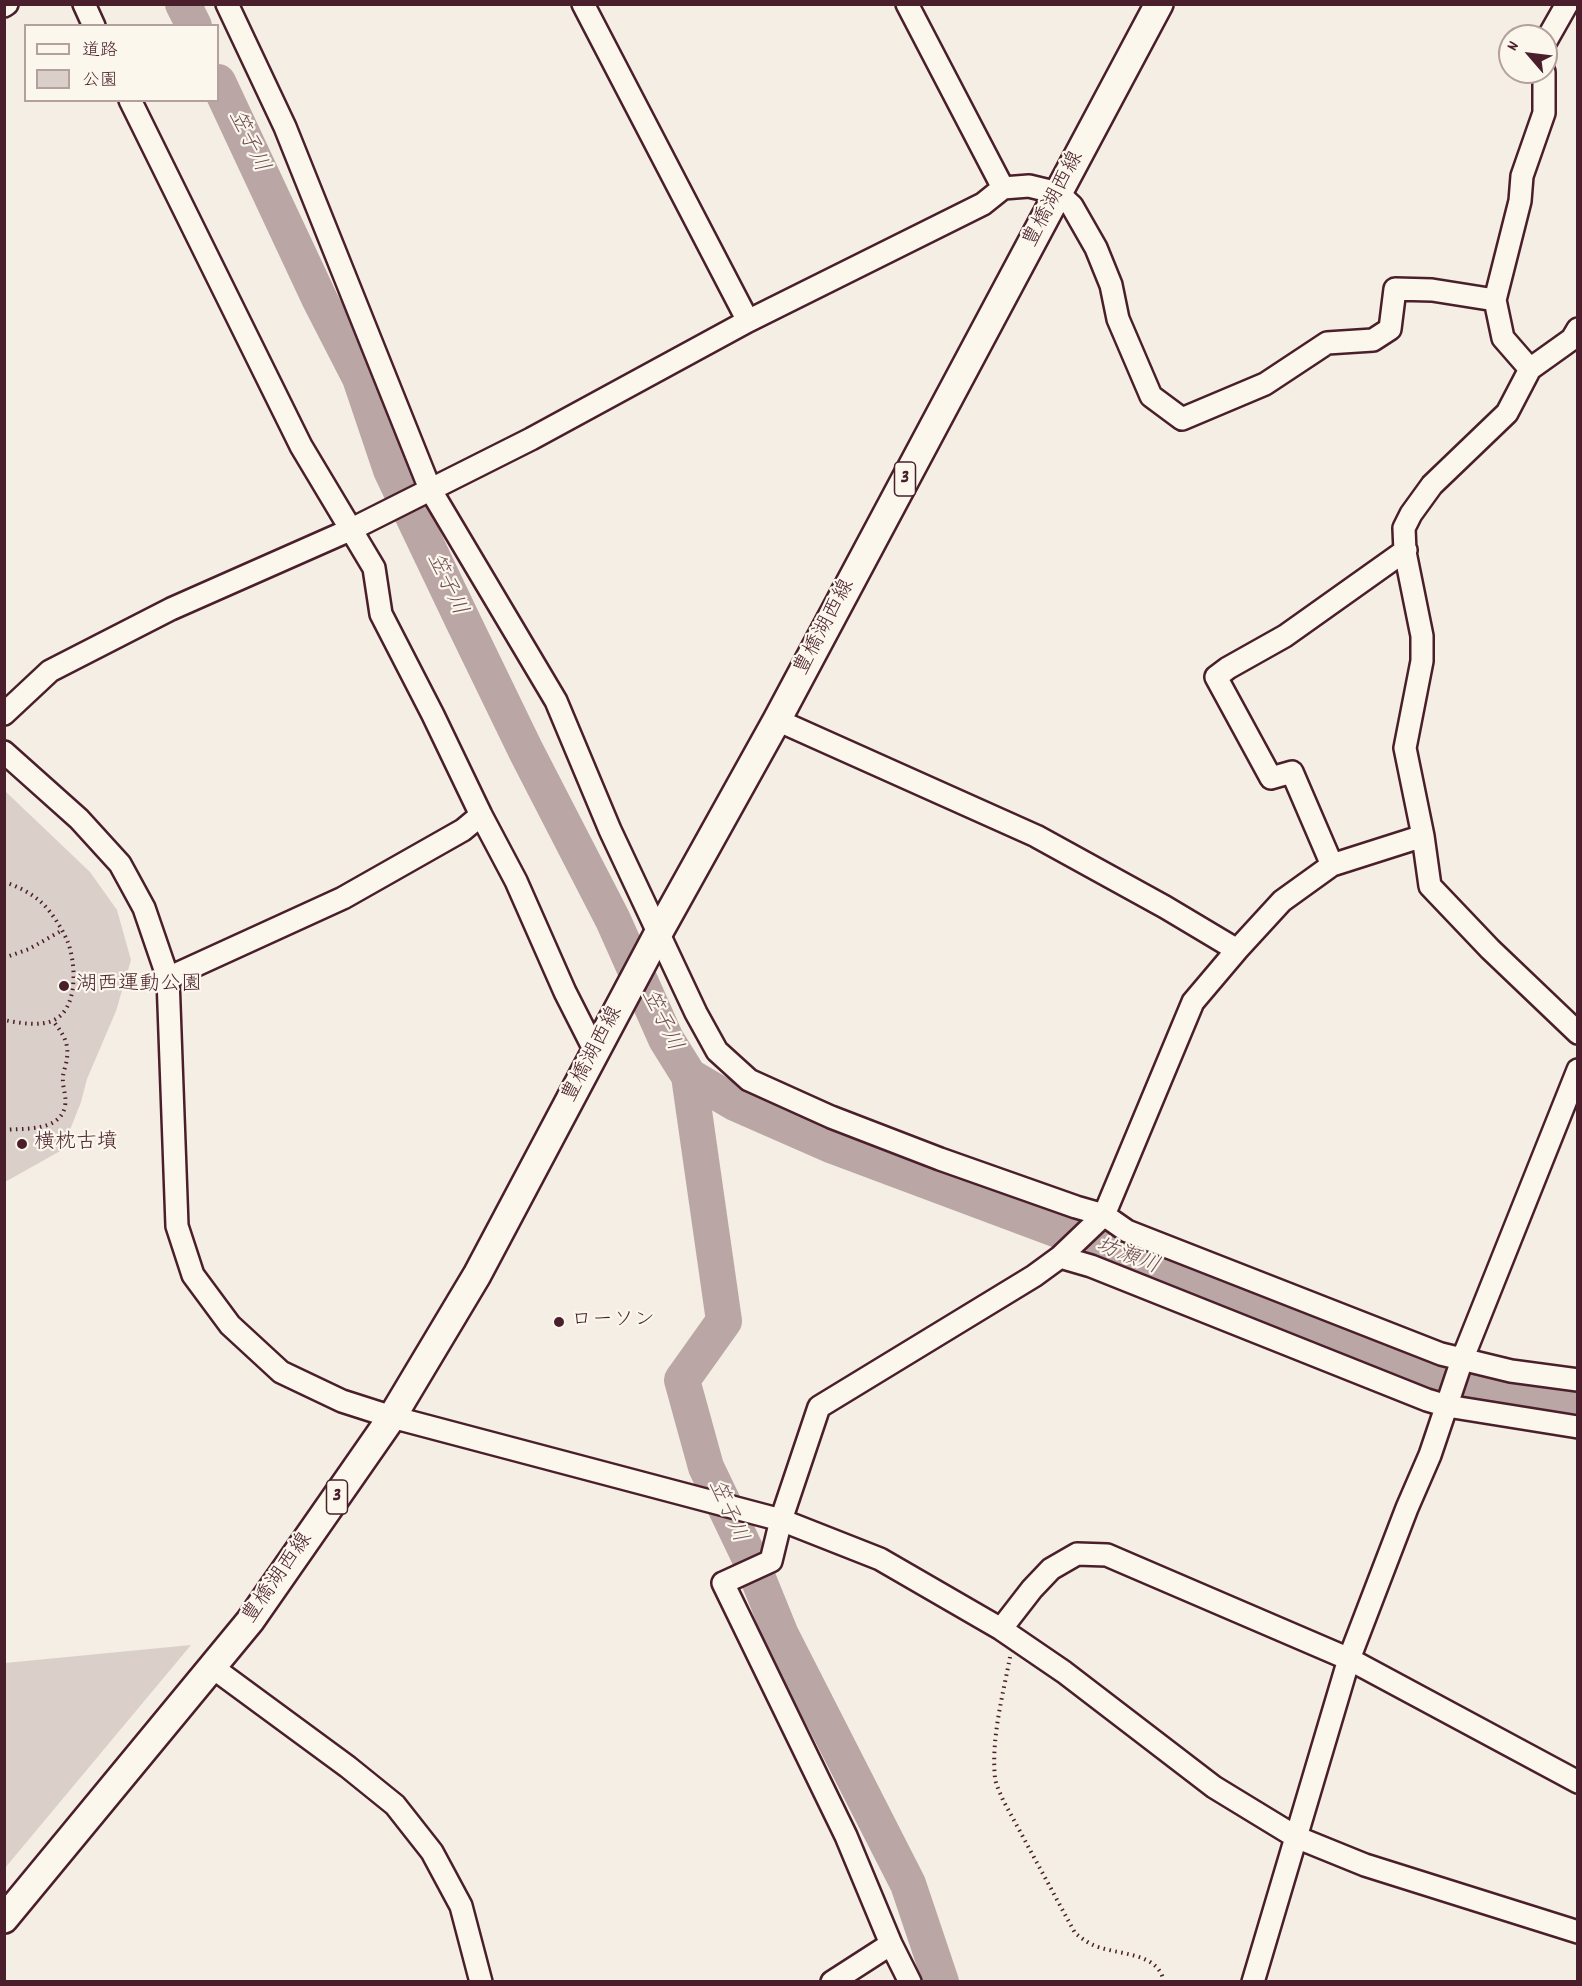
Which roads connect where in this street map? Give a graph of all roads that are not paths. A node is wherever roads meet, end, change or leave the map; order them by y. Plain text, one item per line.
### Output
1 (84, 4) edge
2 (227, 4) edge
3 (583, 4) edge
4 (907, 4) edge
5 (1159, 4) edge
6 (1567, 4) edge
7 (93, 24) edge
8 (1556, 24) edge
9 (1544, 84) edge
10 (131, 102) edge
11 (1003, 188) junction
12 (1058, 194) junction
13 (1495, 300) junction
14 (748, 321) junction
15 (1578, 329) edge
16 (1530, 369) junction
17 (430, 489) junction
18 (357, 526) junction
19 (1406, 550) junction
20 (4, 714) edge
21 (777, 720) junction
22 (4, 752) edge
23 (481, 815) junction
24 (1423, 836) junction
25 (1332, 865) junction
26 (654, 942) junction
27 (1238, 950) junction
28 (168, 978) junction
29 (1578, 1032) edge
30 (601, 1043) junction
31 (1578, 1070) edge
32 (1099, 1220) junction
33 (1064, 1254) junction
34 (1461, 1364) junction
35 (1578, 1380) edge
36 (1448, 1403) junction
37 (392, 1417) junction
38 (1578, 1427) edge
39 (781, 1520) junction
40 (1007, 1634) junction
41 (1349, 1659) junction
42 (212, 1667) junction
43 (1578, 1782) edge
44 (1296, 1837) junction
45 (4, 1919) edge
46 (1578, 1932) edge
47 (891, 1944) junction
48 (482, 1982) edge
49 (832, 1982) edge
50 (910, 1982) edge
51 (1253, 1982) edge

1 - 7 street
2 - 17 street
3 - 14 street
4 - 11 street
5 - 12 main road, 豊橋湖西線 / 3
6 - 8 street
9 - 13 street
10 - 18 street
11 - 12 street
11 - 14 street
12 - 13 street
12 - 21 main road, 豊橋湖西線 / 3
13 - 16 street
14 - 17 street
15 - 16 street
16 - 19 street
17 - 18 street
17 - 26 street
18 - 20 street
18 - 23 street
19 - 24 street
19 - 25 street
21 - 26 main road, 豊橋湖西線 / 3
21 - 27 street
22 - 28 street
23 - 28 street
23 - 30 street
24 - 25 street
24 - 29 street
25 - 27 street
26 - 30 main road, 豊橋湖西線 / 3
26 - 32 street
27 - 32 street
28 - 37 street
30 - 37 main road, 豊橋湖西線 / 3
31 - 34 street
32 - 33 street
32 - 34 street
33 - 36 street
33 - 39 street
34 - 35 street
34 - 36 street
36 - 38 street
36 - 41 street
37 - 39 street
37 - 42 main road, 豊橋湖西線 / 3
39 - 40 street
39 - 47 street
40 - 41 street
40 - 44 street
41 - 43 street
41 - 44 street
42 - 45 main road, 豊橋湖西線 / 3
42 - 48 street
44 - 46 street
44 - 51 street
47 - 49 street
47 - 50 street

